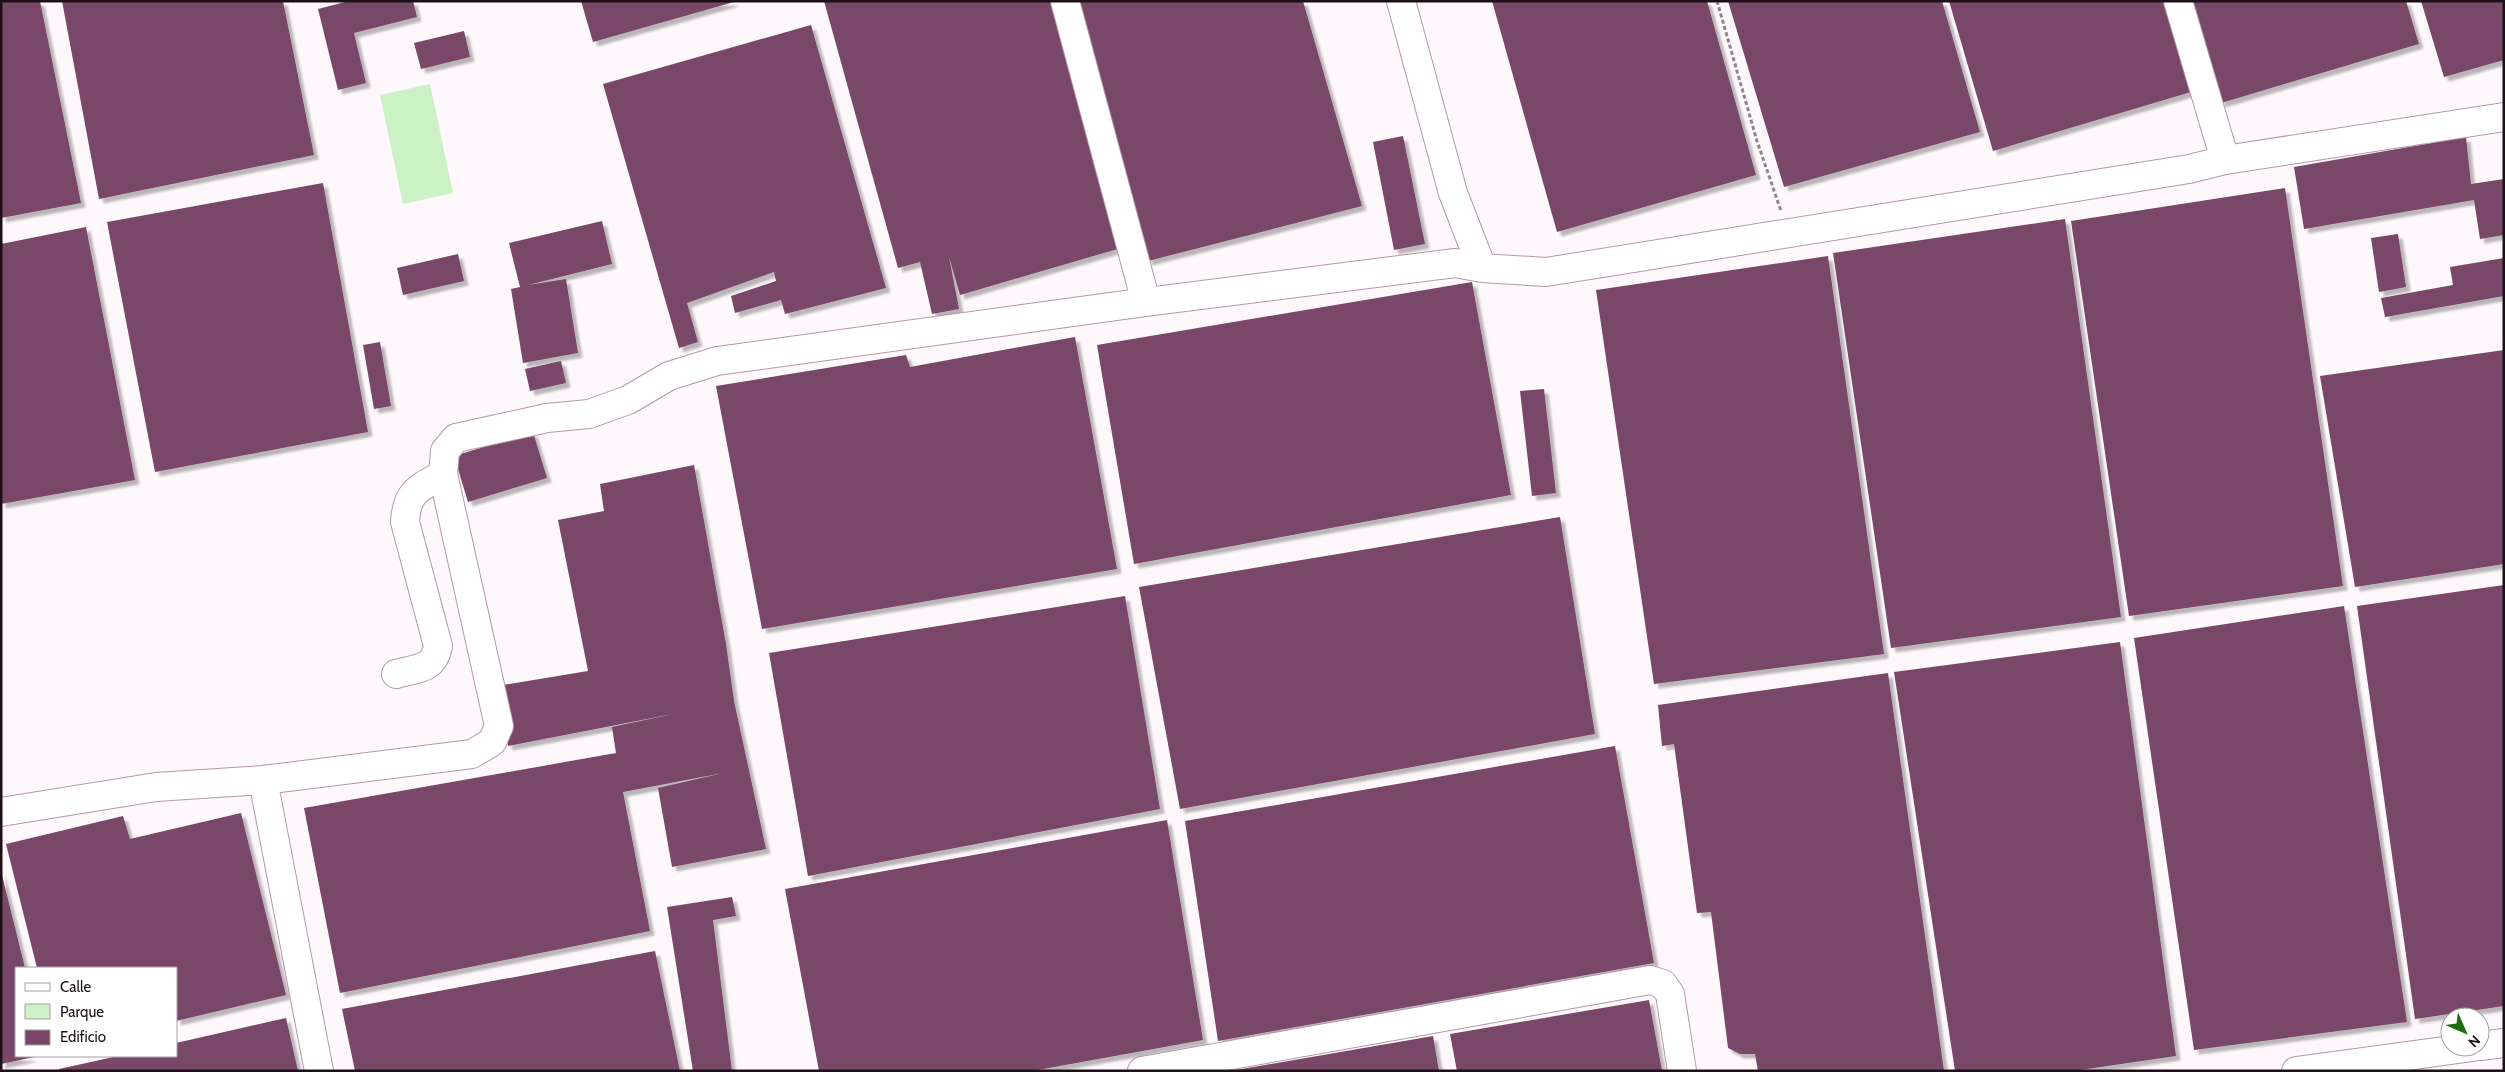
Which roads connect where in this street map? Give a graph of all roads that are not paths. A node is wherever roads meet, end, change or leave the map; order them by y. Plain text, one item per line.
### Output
1 (1065, 1) edge
2 (1401, 1) edge
3 (2178, 1) edge
4 (2504, 117) edge
5 (2225, 160) junction
6 (1482, 268) junction
7 (1146, 302) junction
8 (443, 474) junction
9 (396, 674) dead end
10 (263, 780) junction
11 (1, 812) edge
12 (2504, 1043) edge
13 (2490, 1045) edge
14 (2440, 1051) edge
15 (319, 1071) edge
16 (1142, 1071) edge
17 (1682, 1071) edge
18 (2296, 1071) edge

1 - 7 street
2 - 6 street
3 - 5 street
4 - 5 street
5 - 6 street
6 - 7 street
7 - 8 street
8 - 9 street
8 - 10 street
10 - 11 street
10 - 15 street
12 - 13 street
14 - 18 street
16 - 17 street

